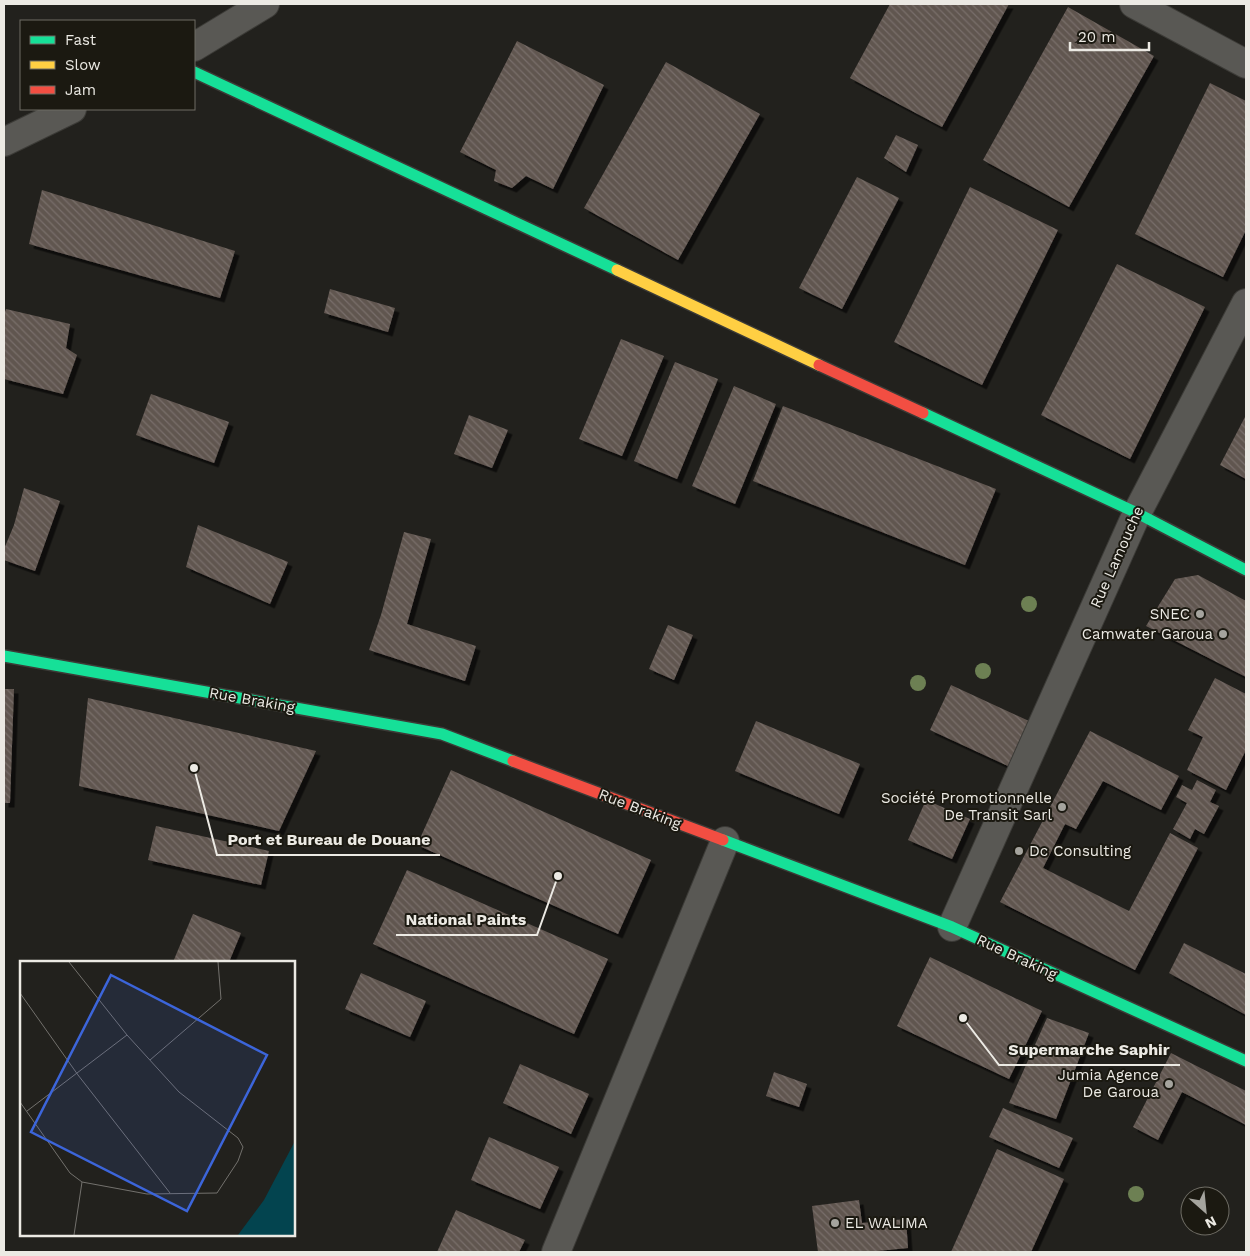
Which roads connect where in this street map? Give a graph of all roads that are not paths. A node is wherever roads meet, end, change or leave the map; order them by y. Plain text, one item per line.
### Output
1 (265, 4) edge
2 (1134, 4) edge
3 (195, 46) edge
4 (1246, 64) edge
5 (195, 72) edge
6 (70, 110) edge
7 (4, 142) edge
8 (1246, 303) edge
9 (1137, 512) junction
10 (1246, 570) edge
11 (4, 656) edge
12 (725, 840) junction
13 (952, 927) junction
14 (1246, 1061) edge
15 (556, 1252) edge

1 - 3 street
2 - 4 street
5 - 9 street
6 - 7 street
8 - 9 street, Rue Lamouche
9 - 10 street
9 - 13 street, Rue Lamouche
11 - 12 street, Rue Braking
12 - 13 street, Rue Braking
12 - 15 street
13 - 14 street, Rue Braking

